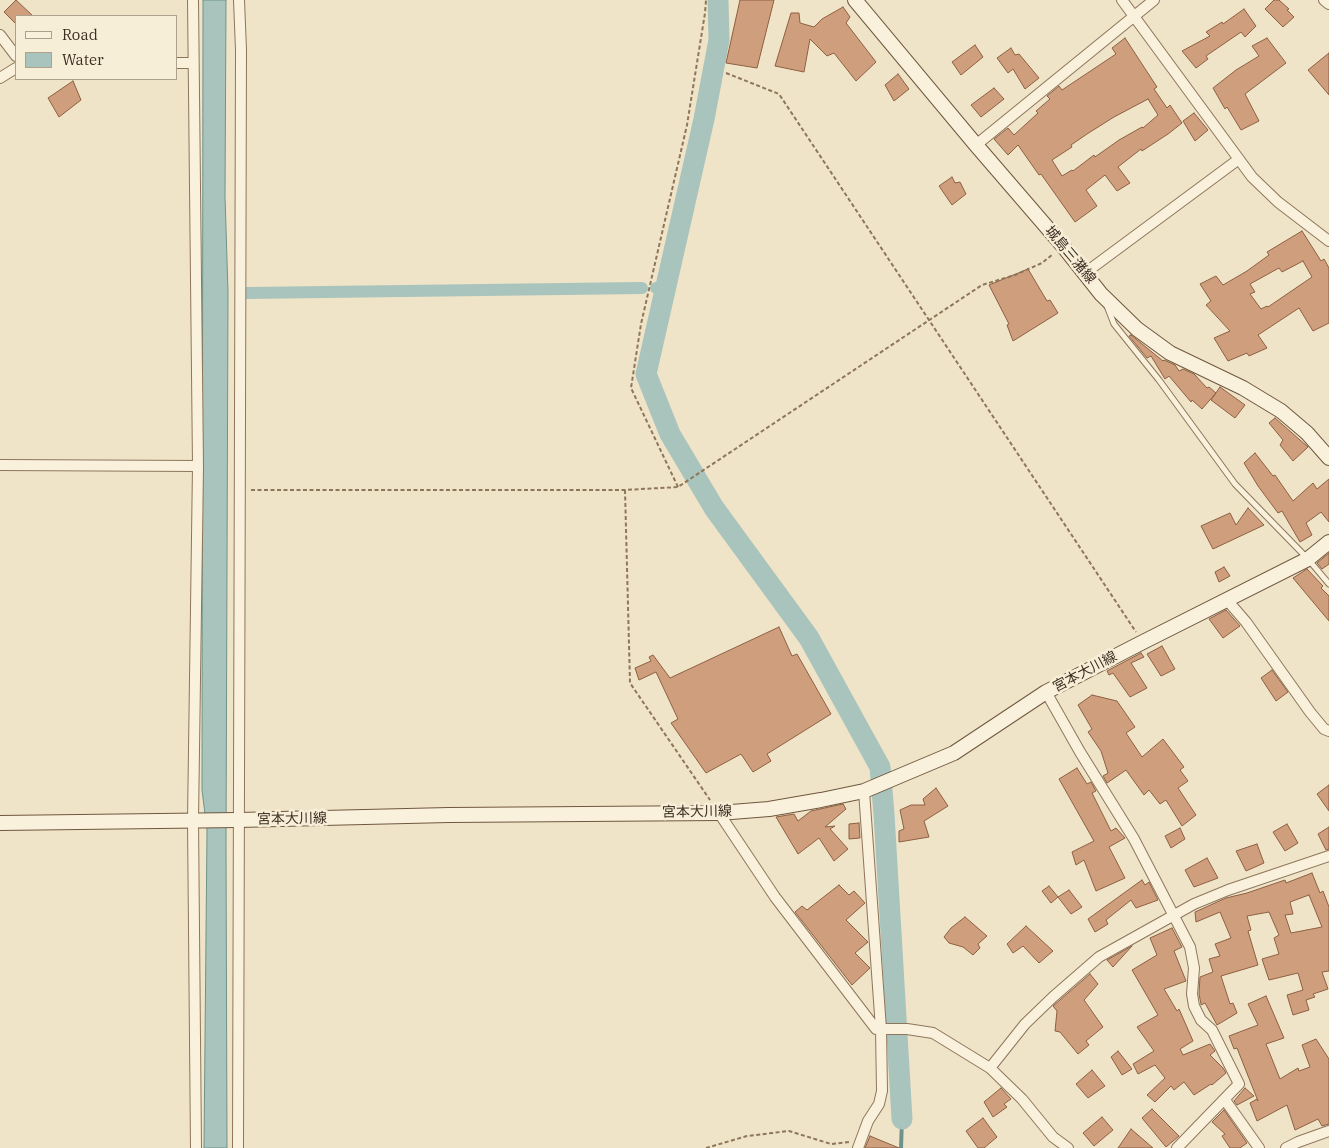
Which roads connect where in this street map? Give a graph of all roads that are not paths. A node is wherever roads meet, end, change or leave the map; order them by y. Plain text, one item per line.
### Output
1 (193, 0) edge
2 (239, 0) edge
3 (854, 0) edge
4 (1122, 0) edge
5 (1154, 0) edge
6 (1324, 0) edge
7 (1329, 4) edge
8 (1135, 15) junction
9 (0, 35) edge
10 (15, 55) edge
11 (178, 63) edge
12 (193, 63) junction
13 (15, 69) edge
14 (0, 78) edge
15 (976, 146) junction
16 (1239, 159) junction
17 (1329, 241) edge
18 (1085, 273) junction
19 (1101, 294) junction
20 (1329, 458) edge
21 (0, 464) edge
22 (198, 466) junction
23 (1329, 542) edge
24 (1308, 559) junction
25 (1329, 584) edge
26 (1227, 600) junction
27 (1046, 692) junction
28 (1329, 732) edge
29 (868, 789) junction
30 (719, 813) junction
31 (196, 820) junction
32 (234, 820) junction
33 (0, 823) edge
34 (1329, 856) edge
35 (1174, 916) junction
36 (881, 1029) junction
37 (990, 1068) junction
38 (1225, 1100) junction
39 (1329, 1131) edge
40 (859, 1145) edge
41 (196, 1148) edge
42 (238, 1148) edge
43 (1068, 1148) edge
44 (1177, 1148) edge
45 (1259, 1148) edge
46 (1286, 1148) edge

1 - 12 street
2 - 32 street
3 - 15 main road, 城島三潴線
4 - 8 street
5 - 8 street
6 - 7 street
8 - 15 street
8 - 16 street
9 - 10 street
11 - 12 street
12 - 22 street
13 - 14 street
15 - 18 main road, 城島三潴線
16 - 17 street
16 - 18 street
18 - 19 main road, 城島三潴線
19 - 20 main road, 城島三潴線
19 - 24 lane
21 - 22 street
22 - 31 street
23 - 24 main road, 宮本大川線
24 - 25 lane
24 - 26 main road, 宮本大川線
26 - 27 main road, 宮本大川線
26 - 28 street
27 - 29 main road, 宮本大川線
27 - 35 street
29 - 30 main road, 宮本大川線
29 - 36 street
30 - 32 main road, 宮本大川線
30 - 36 street
31 - 32 main road, 宮本大川線
31 - 33 main road, 宮本大川線
31 - 41 street
32 - 42 street
34 - 35 street
35 - 37 street
35 - 38 street
36 - 37 street
36 - 40 street
37 - 43 street
38 - 44 street
38 - 45 street
39 - 46 street

